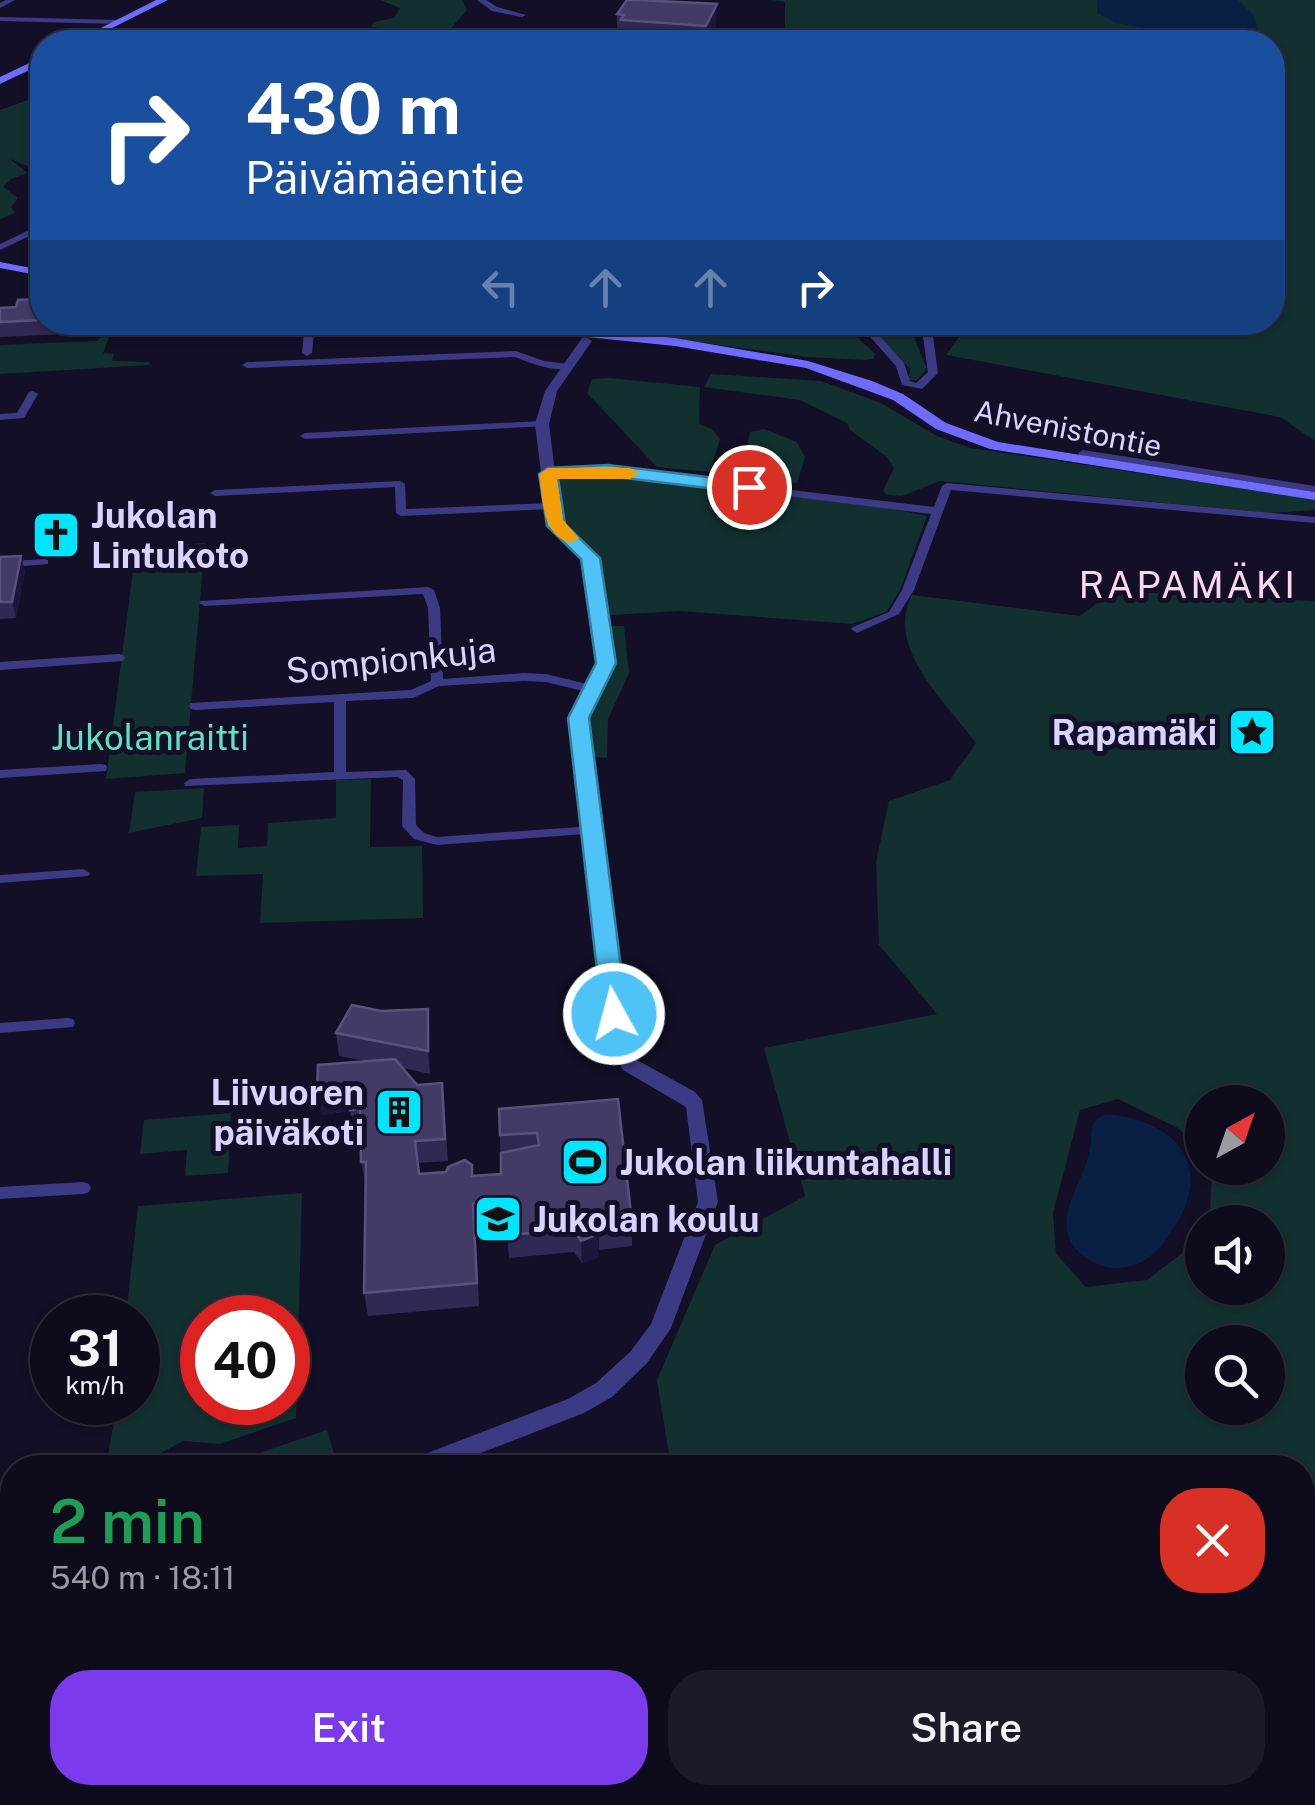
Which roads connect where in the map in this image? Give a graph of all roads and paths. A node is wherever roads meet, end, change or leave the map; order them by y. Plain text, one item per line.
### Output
1 (11, 0) edge
2 (163, 0) edge
3 (481, 0) edge
4 (0, 6) edge
5 (522, 15) dead end
6 (0, 19) edge
7 (119, 22) junction
8 (103, 30) edge
9 (30, 66) edge
10 (0, 81) edge
11 (30, 233) edge
12 (0, 247) edge
13 (0, 265) edge
14 (30, 271) edge
15 (0, 275) edge
16 (30, 280) edge
17 (309, 335) edge
18 (580, 335) edge
19 (588, 335) edge
20 (874, 335) edge
21 (928, 335) edge
22 (307, 353) dead end
23 (247, 366) dead end
24 (568, 367) junction
25 (33, 394) dead end
26 (0, 416) edge
27 (542, 424) junction
28 (305, 436) dead end
29 (1083, 454) dead end
30 (548, 474) junction
31 (1315, 492) edge
32 (215, 493) dead end
33 (552, 506) junction
34 (936, 511) junction
35 (1315, 520) edge
36 (44, 562) dead end
37 (0, 565) edge
38 (206, 602) dead end
39 (858, 629) dead end
40 (119, 658) dead end
41 (0, 666) edge
42 (437, 683) junction
43 (591, 690) junction
44 (340, 699) junction
45 (195, 706) dead end
46 (100, 768) dead end
47 (0, 774) edge
48 (340, 774) junction
49 (190, 783) dead end
50 (593, 830) junction
51 (83, 873) dead end
52 (0, 879) edge
53 (68, 1023) dead end
54 (0, 1028) edge
55 (82, 1188) dead end
56 (0, 1194) edge
57 (449, 1455) edge

1 - 4 street
2 - 7 main road
3 - 5 street
6 - 7 street
7 - 8 main road
9 - 10 main road
11 - 12 street
13 - 14 main road
15 - 16 main road
17 - 22 street
18 - 24 street
19 - 31 main road, Ahvenistontie
20 - 21 street
23 - 24 street
24 - 27 street
25 - 26 street
27 - 28 street
27 - 30 street
29 - 31 street
30 - 33 street
30 - 34 street
32 - 33 street
33 - 43 street
34 - 35 street
34 - 39 street
36 - 37 street
38 - 42 street
40 - 41 street
42 - 43 street, Sompionkuja
42 - 44 street, Sompionkuja
43 - 50 street
44 - 45 street, Sompionkuja
44 - 48 street
46 - 47 street
48 - 49 street
48 - 50 street
50 - 57 street
51 - 52 street
53 - 54 street
55 - 56 street

